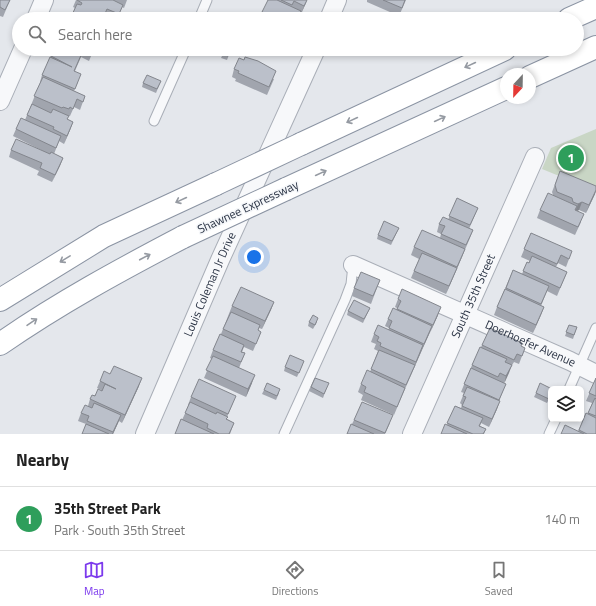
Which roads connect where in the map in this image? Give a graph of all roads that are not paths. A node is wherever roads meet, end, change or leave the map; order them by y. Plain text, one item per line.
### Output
1 (44, 0) edge
2 (207, 0) edge
3 (337, 0) edge
4 (596, 6) edge
5 (39, 12) edge
6 (202, 12) edge
7 (332, 12) edge
8 (584, 12) edge
9 (596, 47) edge
10 (584, 52) edge
11 (20, 56) edge
12 (183, 56) edge
13 (313, 56) edge
14 (490, 56) edge
15 (576, 56) edge
16 (536, 74) edge
17 (500, 91) edge
18 (0, 101) edge
19 (154, 121) dead end
20 (535, 157) dead end
21 (353, 265) joint
22 (0, 300) edge
23 (465, 314) junction
24 (596, 328) edge
25 (0, 344) edge
26 (579, 367) junction
27 (596, 374) edge
28 (570, 386) edge
29 (555, 422) edge
30 (145, 434) edge
31 (284, 434) edge
32 (412, 434) edge
33 (549, 434) edge

1 - 5 street
2 - 6 lane
3 - 7 street
4 - 8 highway
9 - 10 highway
11 - 18 street
12 - 19 lane
13 - 30 street, Louis Coleman Jr Drive
14 -> 22 highway, bridge
15 - 16 highway
25 -> 17 highway, Shawnee Expressway, bridge
20 - 23 street, South 35th Street
21 - 23 street, Doerhoefer Avenue
21 - 31 lane
23 - 26 street, Doerhoefer Avenue
23 - 32 street, South 35th Street
24 - 26 lane
26 - 27 street, Doerhoefer Avenue
26 - 28 lane
29 - 33 lane

